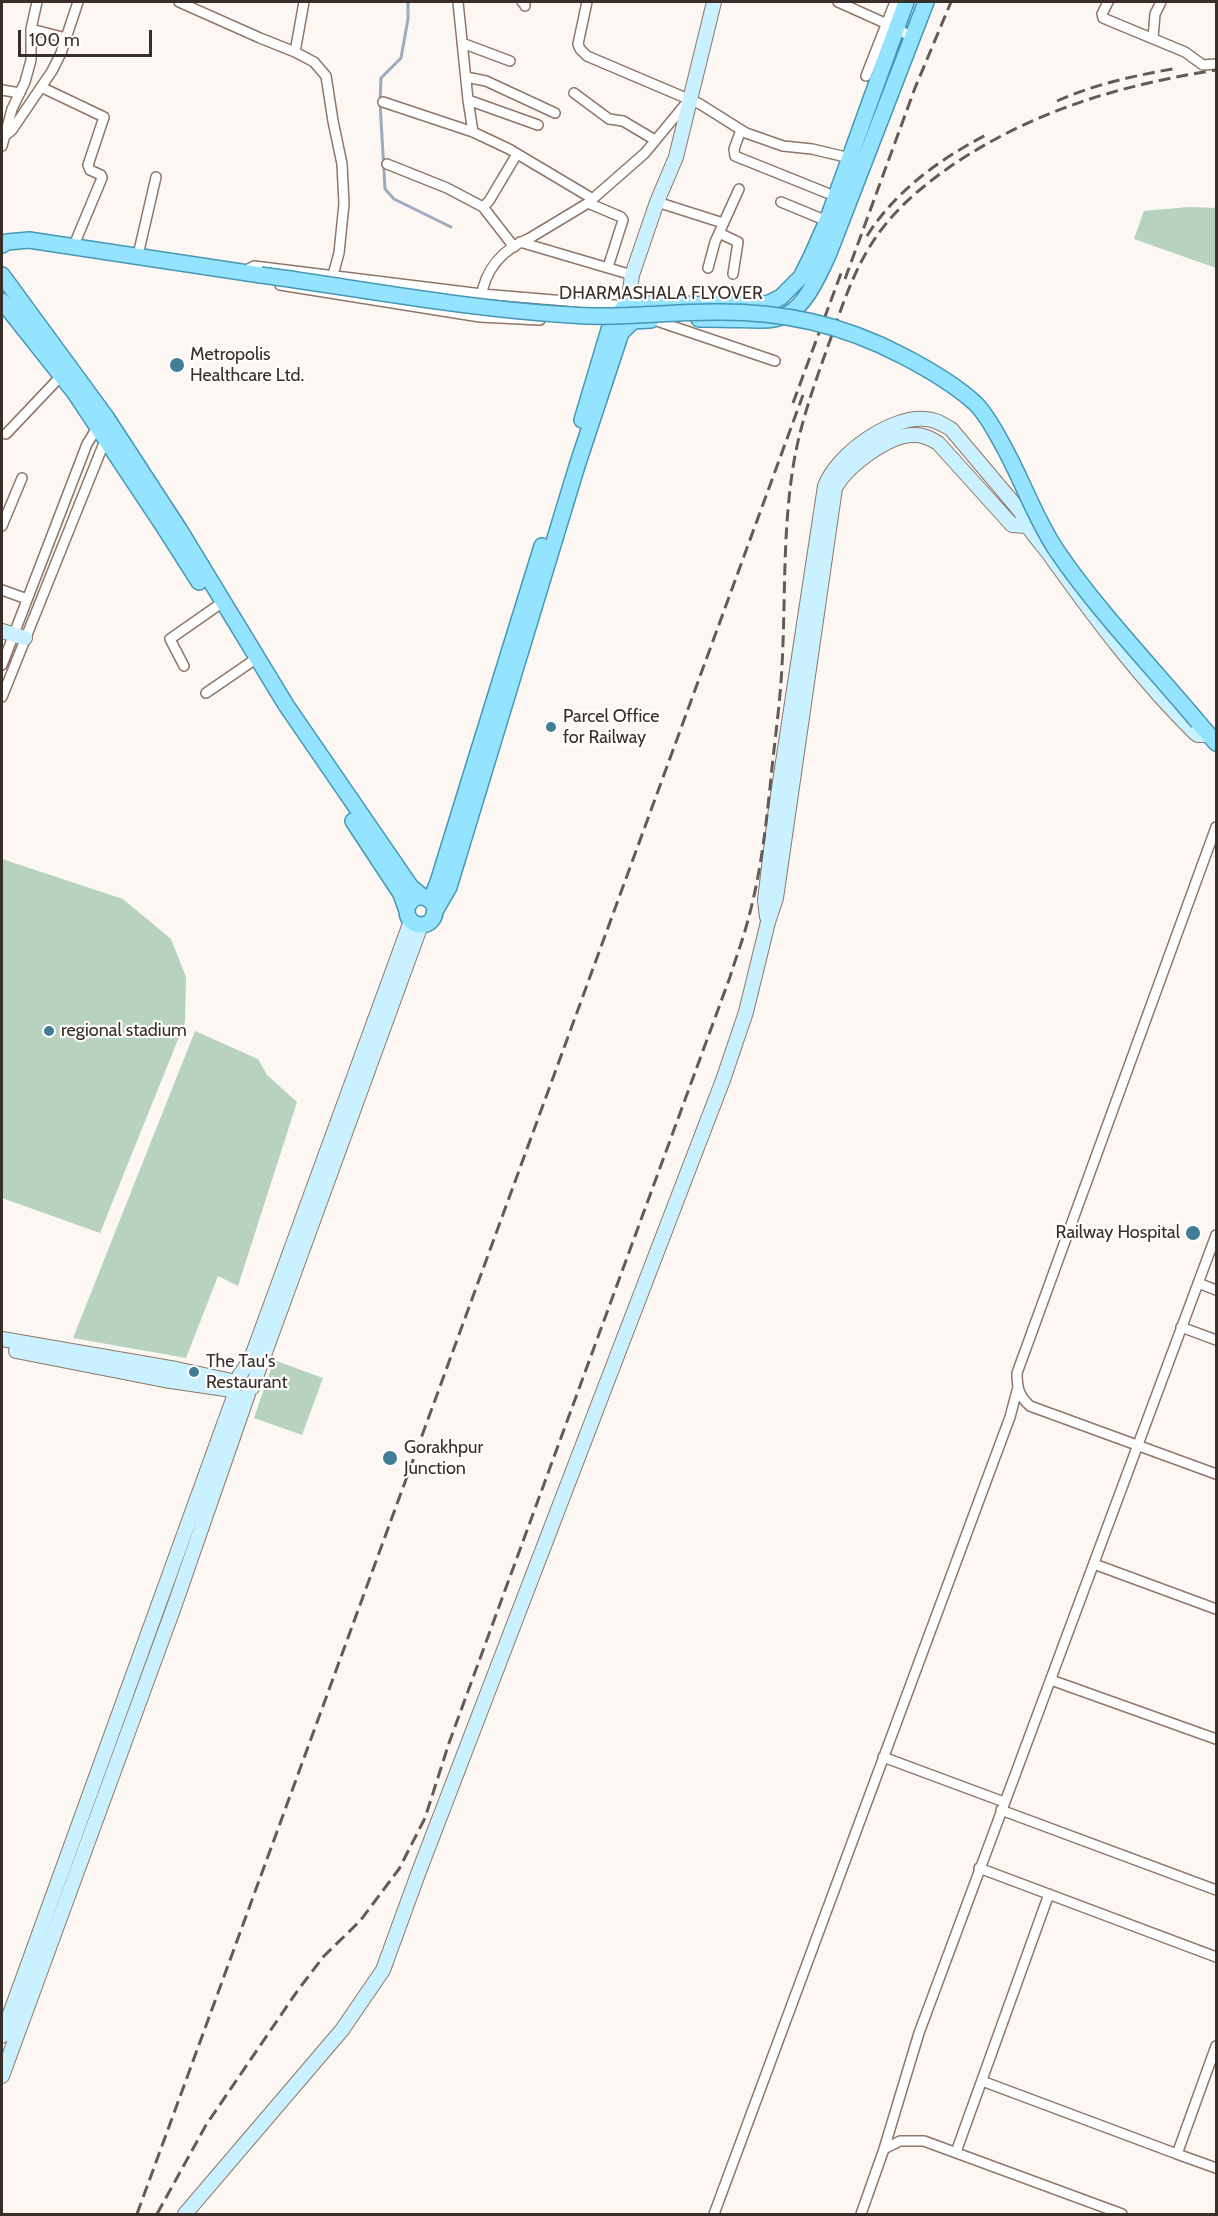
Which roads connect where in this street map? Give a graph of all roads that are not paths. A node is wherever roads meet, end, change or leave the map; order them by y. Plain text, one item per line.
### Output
1 (78, 2) edge
2 (179, 2) edge
3 (304, 2) edge
4 (458, 2) edge
5 (587, 2) edge
6 (714, 2) edge
7 (838, 2) edge
8 (895, 2) edge
9 (906, 2) edge
10 (926, 2) edge
11 (1108, 2) edge
12 (1161, 2) edge
13 (33, 3) edge
14 (891, 26) junction
15 (31, 29) junction
16 (66, 38) junction
17 (913, 38) junction
18 (1153, 38) junction
19 (462, 43) junction
20 (294, 52) junction
21 (510, 61) dead end
22 (1216, 64) edge
23 (866, 76) dead end
24 (466, 77) junction
25 (41, 87) junction
26 (2, 90) edge
27 (20, 93) junction
28 (574, 93) dead end
29 (690, 99) junction
30 (468, 100) junction
31 (383, 102) dead end
32 (555, 113) dead end
33 (538, 124) dead end
34 (741, 130) junction
35 (473, 132) junction
36 (6, 135) junction
37 (655, 140) junction
38 (2, 146) edge
39 (517, 154) junction
40 (850, 158) junction
41 (387, 164) dead end
42 (156, 177) dead end
43 (738, 189) dead end
44 (827, 193) dead end
45 (590, 201) junction
46 (657, 202) junction
47 (782, 202) dead end
48 (483, 207) junction
49 (827, 221) junction
50 (723, 223) junction
51 (2, 231) edge
52 (719, 233) junction
53 (28, 240) junction
54 (2, 245) edge
55 (74, 245) junction
56 (517, 245) junction
57 (138, 255) junction
58 (608, 267) junction
59 (708, 268) dead end
60 (243, 272) junction
61 (632, 274) junction
62 (733, 274) dead end
63 (2, 275) edge
64 (333, 275) junction
65 (482, 294) junction
66 (2, 301) edge
67 (627, 306) junction
68 (480, 317) junction
69 (654, 320) junction
70 (611, 323) junction
71 (775, 361) dead end
72 (61, 376) junction
73 (106, 428) junction
74 (6, 434) dead end
75 (22, 478) dead end
76 (2, 526) edge
77 (1026, 526) junction
78 (2, 590) edge
79 (27, 599) junction
80 (219, 605) junction
81 (13, 635) edge
82 (254, 661) junction
83 (2, 665) edge
84 (184, 666) dead end
85 (206, 693) dead end
86 (2, 696) edge
87 (1213, 739) edge
88 (1216, 827) edge
89 (429, 904) junction
90 (413, 919) junction
91 (768, 922) junction
92 (1216, 1235) edge
93 (1198, 1283) junction
94 (1216, 1290) edge
95 (1181, 1327) junction
96 (2, 1339) edge
97 (1216, 1340) edge
98 (2, 1348) edge
99 (240, 1387) junction
100 (1018, 1387) junction
101 (1137, 1445) junction
102 (1216, 1474) edge
103 (1094, 1564) junction
104 (1216, 1609) edge
105 (1051, 1680) junction
106 (1216, 1739) edge
107 (883, 1757) junction
108 (1003, 1806) junction
109 (979, 1868) junction
110 (1216, 1890) edge
111 (1049, 1894) junction
112 (1216, 1958) edge
113 (2, 2036) edge
114 (1216, 2046) edge
115 (2, 2076) edge
116 (982, 2081) junction
117 (884, 2150) junction
118 (956, 2152) junction
119 (1177, 2154) junction
120 (1216, 2168) edge
121 (185, 2214) edge
122 (714, 2214) edge
123 (861, 2214) edge
124 (1122, 2214) edge

1 - 16 street
2 - 20 street
3 - 20 street
4 - 19 street
5 - 29 street
6 - 29 street
7 - 14 street
8 - 14 street
9 - 14 main road
10 - 17 main road
11 - 18 street
12 - 18 street
13 - 15 street
14 - 17 street
14 - 23 street
14 - 40 main road
15 - 16 street
15 - 27 street
16 - 25 street
17 - 69 main road
18 - 22 street
19 - 21 street
19 - 24 street
20 - 64 street
24 - 30 street
24 - 32 street
25 - 36 street
25 - 55 street
26 - 27 street
27 - 36 street
28 - 37 street
29 - 34 street
29 - 37 street
29 - 46 street
30 - 33 street
30 - 35 street
31 - 35 street
34 - 40 street
34 - 44 street
35 - 39 street
36 - 38 street
37 - 45 street
39 - 45 street
39 - 48 street
40 - 49 main road
41 - 48 street
42 - 57 street
43 - 50 street
45 - 56 street
45 - 58 street
46 - 50 street
46 - 61 street
47 - 49 street
48 - 56 street
49 - 67 main road
50 - 52 street
51 - 53 main road
52 - 59 street
52 - 62 street
53 - 54 main road
53 - 55 main road, DHARMASHALA FLYOVER
55 - 57 main road, DHARMASHALA FLYOVER
56 - 58 street
56 - 65 street
57 - 60 main road, DHARMASHALA FLYOVER
58 - 61 street
60 - 64 street
60 - 68 street
60 - 87 main road, DHARMASHALA FLYOVER, bridge
61 - 67 street
63 - 73 main road
64 - 65 street
65 - 67 street
65 - 68 street
66 - 72 main road
67 - 70 main road
68 - 70 street
69 - 71 street
69 - 89 main road
70 - 89 main road
72 - 73 main road
72 - 74 street
73 - 79 street
73 - 80 main road
73 - 81 street
75 - 76 street
77 - 87 street
77 - 91 street
77 - 91 street
78 - 79 street
79 - 81 street
80 - 82 main road
80 - 84 street
81 - 83 street
81 - 86 street
82 - 85 street
82 - 89 main road
82 - 90 main road
88 - 100 street
89 - 90 main road
89 - 90 main road
90 - 99 street
91 - 121 street
92 - 93 street
93 - 94 street
93 - 95 street
95 - 97 street
95 - 101 street
96 - 99 street
98 - 99 street
99 - 113 street
99 - 115 street
100 - 101 street
100 - 107 street
101 - 102 street
101 - 103 street
103 - 104 street
103 - 105 street
105 - 106 street
105 - 108 street
107 - 108 street
107 - 122 street
108 - 109 street
108 - 110 street
109 - 111 street
109 - 117 street
111 - 112 street
111 - 116 street
114 - 119 street
116 - 118 street
116 - 119 street
117 - 118 street
117 - 123 street
118 - 124 street
119 - 120 street

